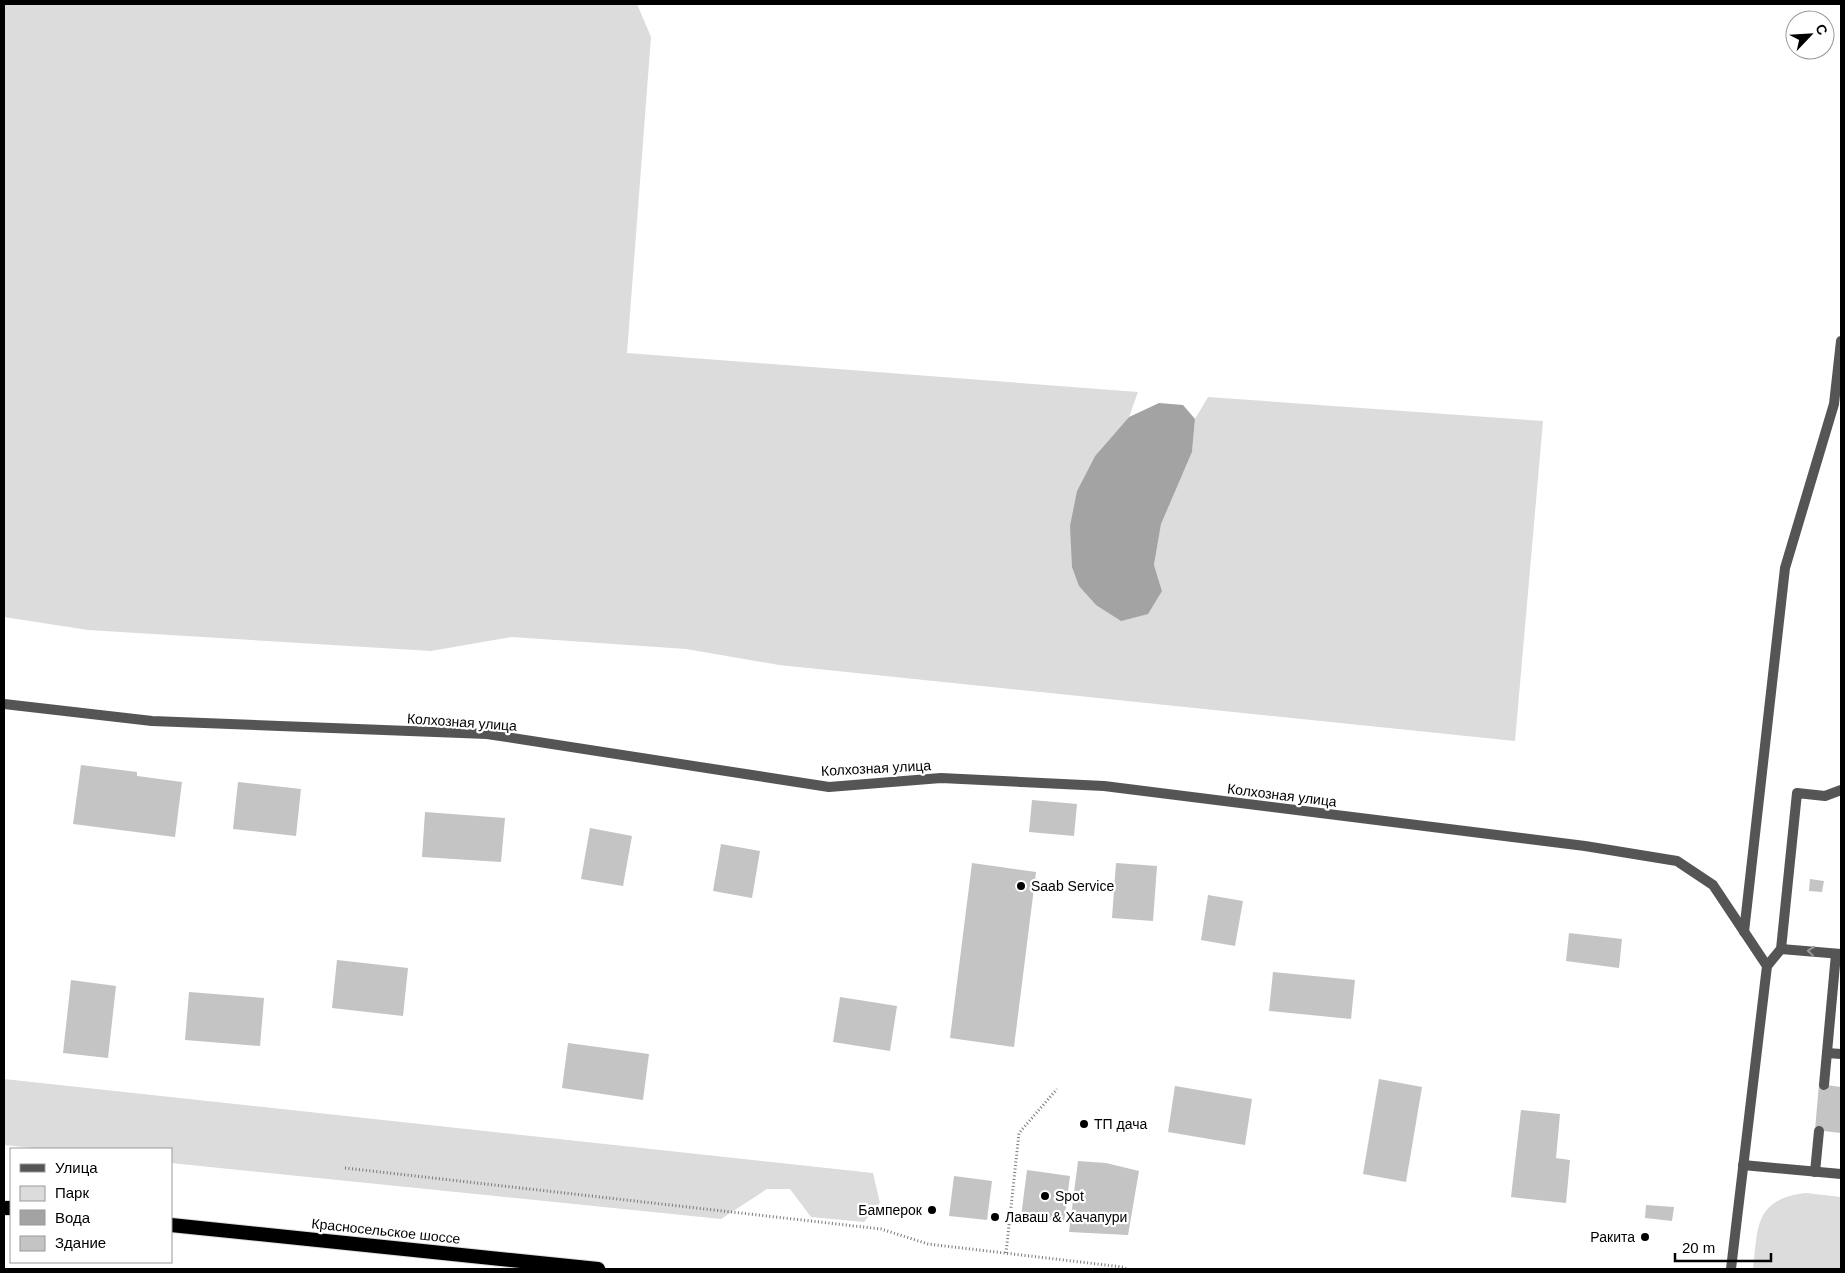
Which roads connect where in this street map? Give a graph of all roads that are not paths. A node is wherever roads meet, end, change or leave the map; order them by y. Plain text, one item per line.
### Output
1 (1841, 341) edge
2 (4, 704) edge
3 (1841, 790) edge
4 (1744, 932) junction
5 (1782, 949) junction
6 (1839, 954) edge
7 (1767, 966) junction
8 (1827, 1053) junction
9 (1841, 1054) edge
10 (1824, 1085) dead end
11 (1819, 1131) dead end
12 (1744, 1165) junction
13 (1815, 1172) junction
14 (1841, 1174) edge
15 (172, 1225) edge
16 (598, 1269) edge
17 (1731, 1269) edge

1 - 4 street
2 - 4 street, Колхозная улица
3 - 5 street
4 - 7 street
6 -> 5 street
5 - 7 street
6 - 8 street
7 - 12 street
8 - 9 street
8 - 10 street
11 - 13 street
12 - 13 street
12 - 17 street
13 - 14 street
15 - 16 highway, Красносельское шоссе

